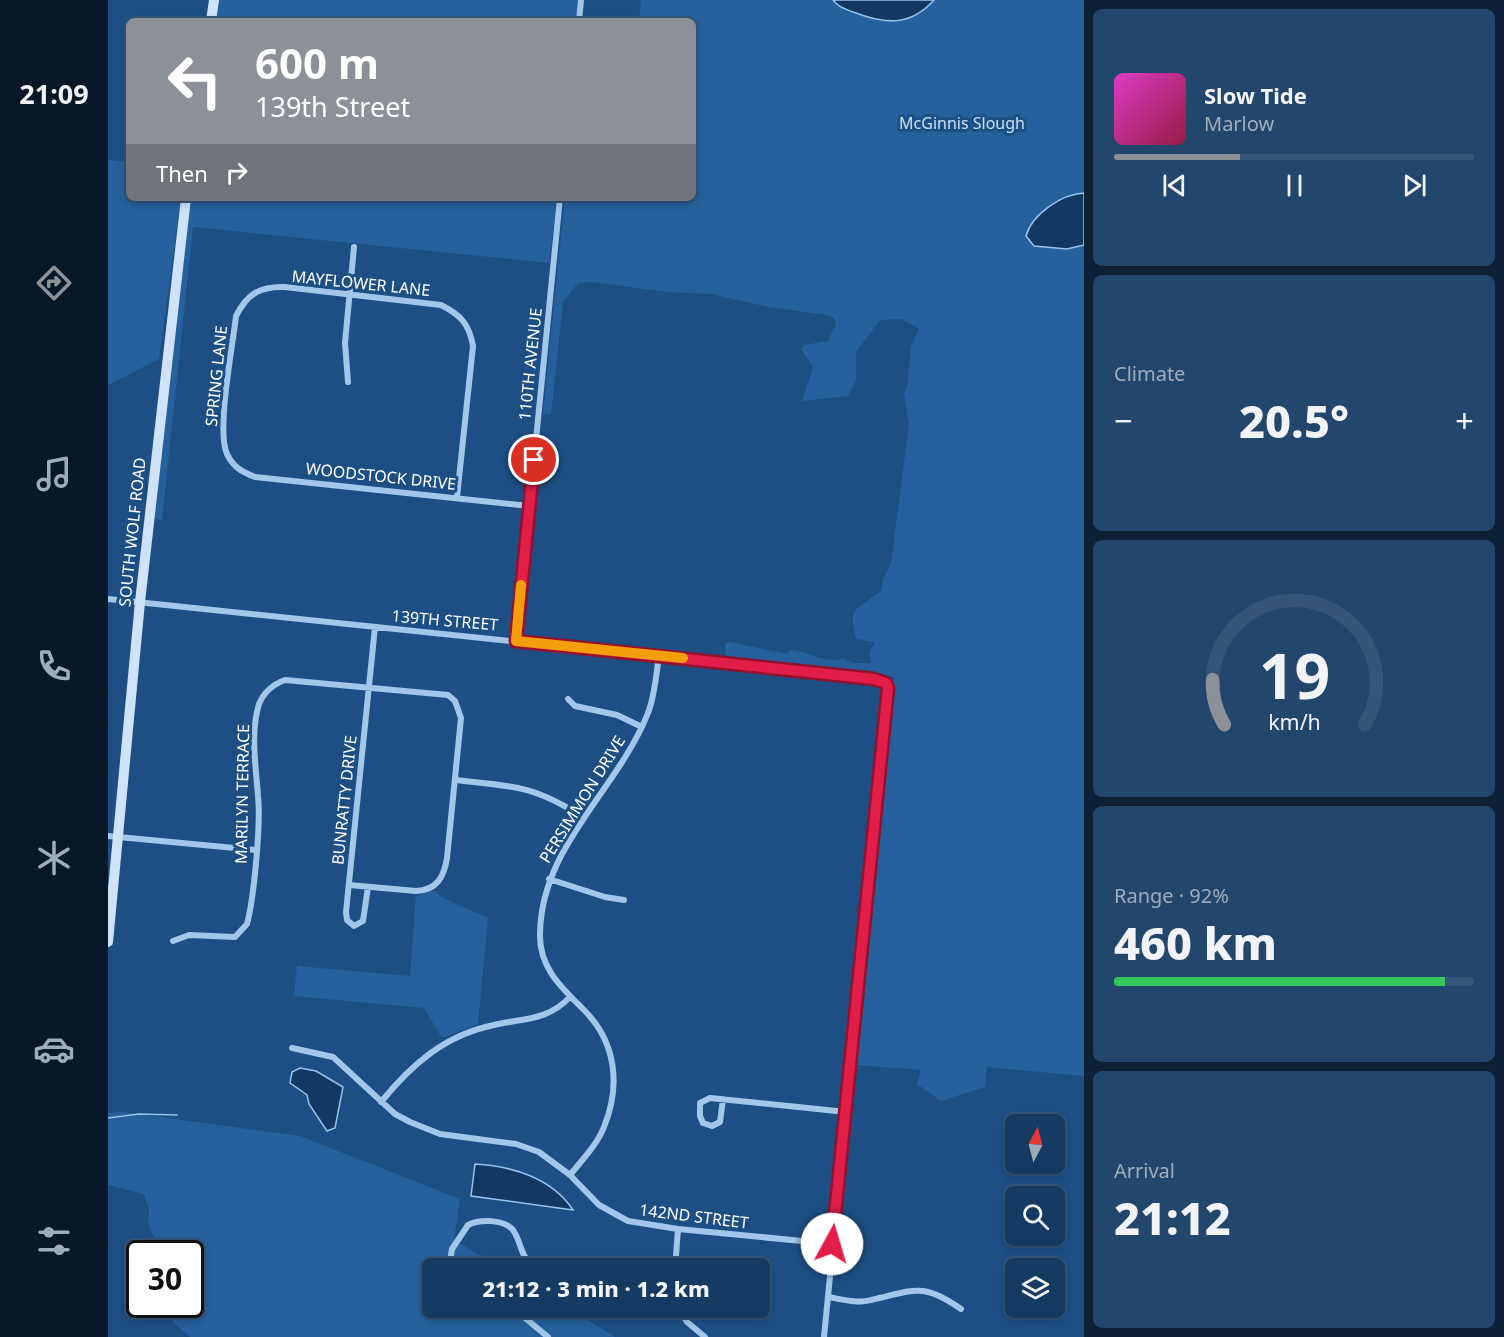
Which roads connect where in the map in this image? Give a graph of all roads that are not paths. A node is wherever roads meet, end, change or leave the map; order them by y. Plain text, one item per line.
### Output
1 (214, 0) edge
2 (581, 0) edge
3 (211, 18) edge
4 (579, 18) edge
5 (186, 201) edge
6 (560, 201) edge
7 (354, 247) dead end
8 (251, 294) joint
9 (349, 296) junction
10 (348, 382) dead end
11 (234, 464) joint
12 (457, 497) junction
13 (529, 506) junction
14 (108, 599) edge
15 (140, 602) junction
16 (375, 627) junction
17 (516, 641) junction
18 (659, 656) junction
19 (369, 687) junction
20 (568, 699) dead end
21 (642, 727) junction
22 (455, 780) junction
23 (584, 818) junction
24 (113, 837) edge
25 (255, 850) junction
26 (549, 879) junction
27 (350, 885) junction
28 (368, 887) junction
29 (624, 900) dead end
30 (173, 941) dead end
31 (108, 942) edge
32 (570, 997) junction
33 (292, 1048) dead end
34 (723, 1099) junction
35 (381, 1102) junction
36 (846, 1112) junction
37 (570, 1175) junction
38 (678, 1229) junction
39 (832, 1244) junction
40 (451, 1258) edge
41 (528, 1258) edge
42 (676, 1258) edge
43 (828, 1297) junction
44 (960, 1309) dead end
45 (525, 1318) edge
46 (684, 1318) edge
47 (548, 1337) edge
48 (705, 1337) edge
49 (824, 1337) edge

1 - 3 main road
2 - 4 street
5 - 15 main road, SOUTH WOLF ROAD
6 - 13 street, 110TH AVENUE
7 - 9 street
8 - 9 street, MAYFLOWER LANE
8 - 11 street, SPRING LANE
9 - 10 street
9 - 12 street, MAYFLOWER LANE
11 - 12 street, WOODSTOCK DRIVE
12 - 13 street, WOODSTOCK DRIVE
13 - 17 street, 110TH AVENUE
14 - 15 street, 139TH STREET
15 - 16 street, 139TH STREET
15 - 24 main road, SOUTH WOLF ROAD
16 - 17 street, 139TH STREET
16 - 19 street, BUNRATTY DRIVE
17 - 18 street, 139TH STREET
18 - 21 street, PERSIMMON DRIVE
18 - 36 street, 139TH STREET
19 - 22 street, MARILYN TERRACE
19 - 25 street, MARILYN TERRACE
19 - 27 street, BUNRATTY DRIVE
20 - 21 street
21 - 23 street, PERSIMMON DRIVE
22 - 23 street
22 - 28 street, MARILYN TERRACE
23 - 26 street, PERSIMMON DRIVE
24 - 25 street
24 - 31 main road, SOUTH WOLF ROAD
25 - 30 street, MARILYN TERRACE
26 - 29 street
26 - 32 street, PERSIMMON DRIVE
27 - 28 street, MARILYN TERRACE
27 - 28 street, BUNRATTY DRIVE
32 - 35 street
32 - 37 street, PERSIMMON DRIVE
33 - 35 street, 142ND STREET
34 - 34 street
34 - 36 street
35 - 37 street, 142ND STREET
36 - 39 street
37 - 38 street, 142ND STREET
38 - 39 street, 142ND STREET
38 - 42 street
39 - 43 street
40 - 41 street
43 - 44 street
43 - 49 street
45 - 47 street
46 - 48 street

